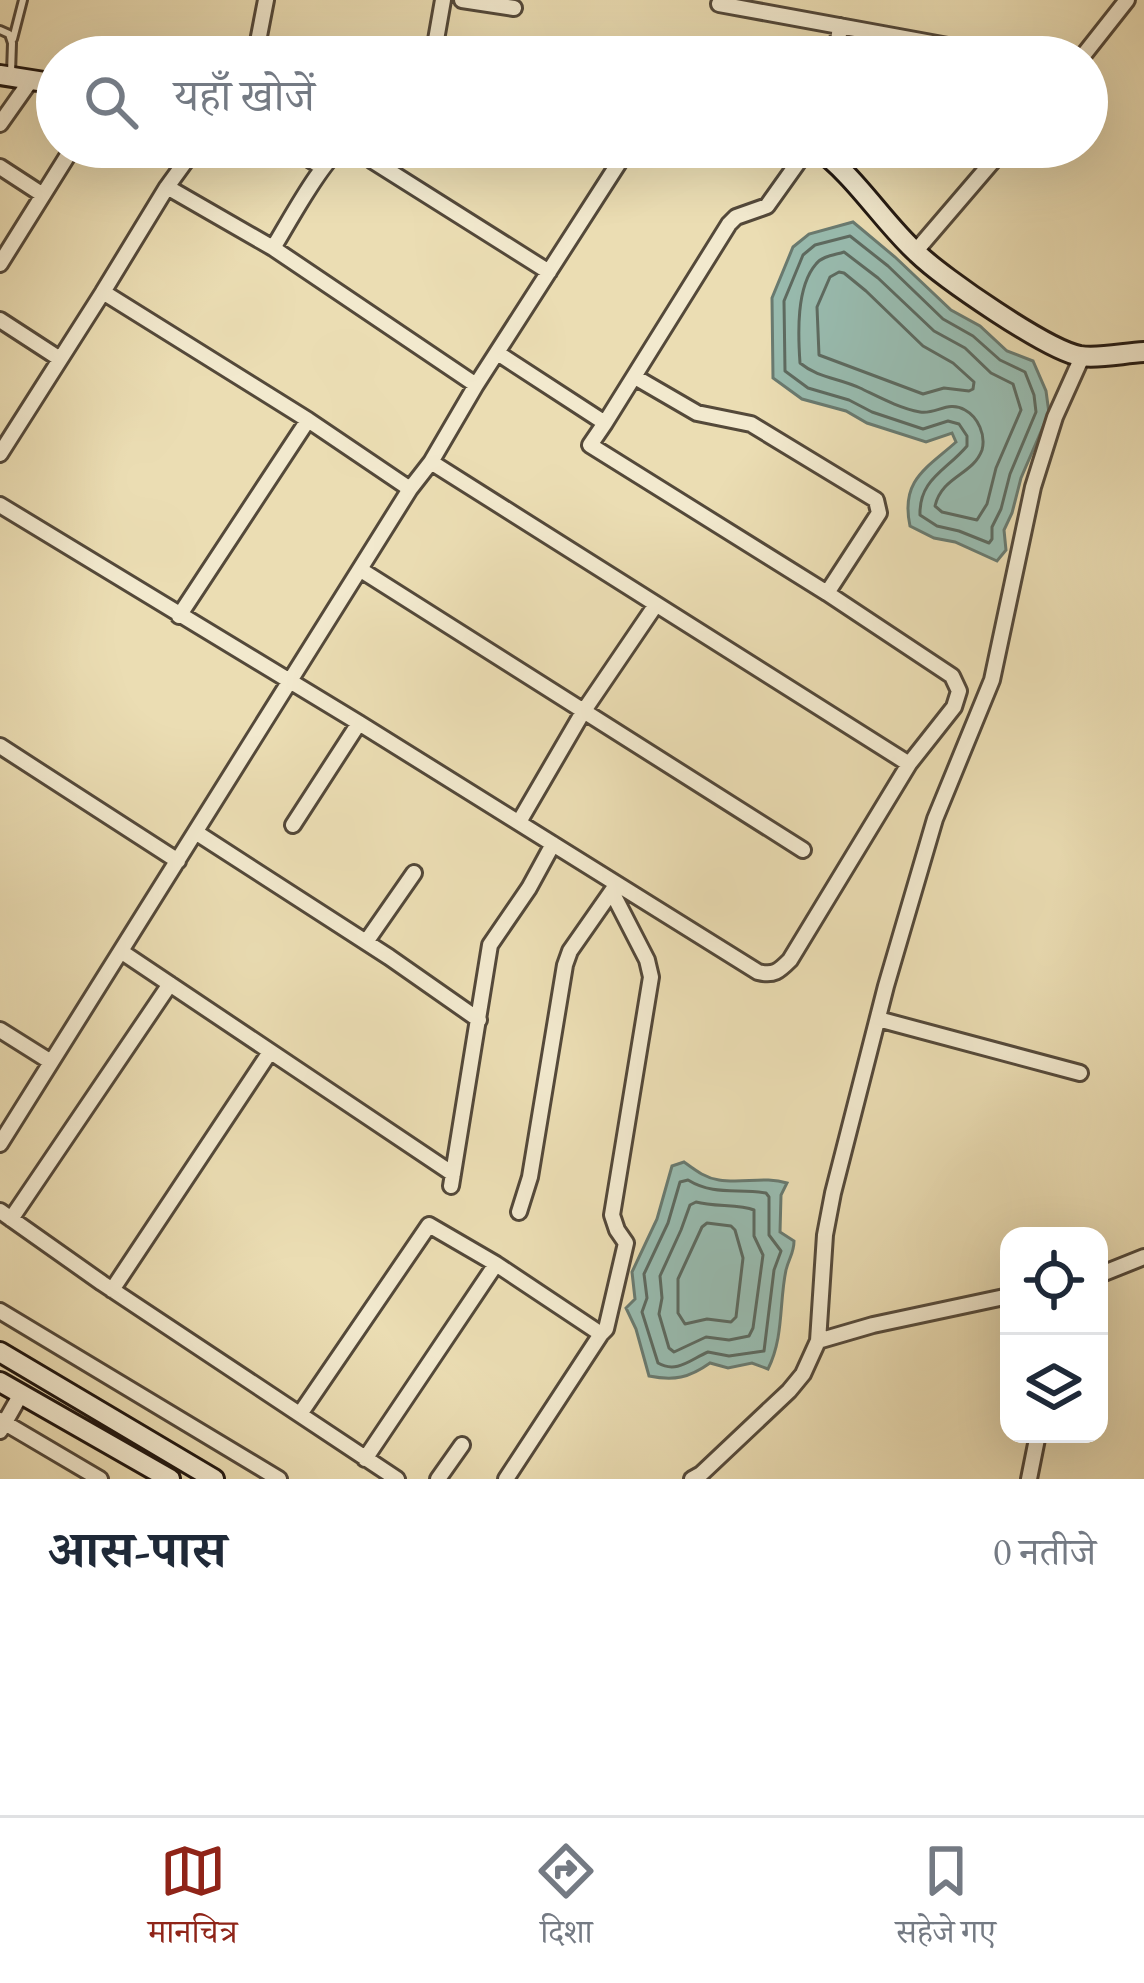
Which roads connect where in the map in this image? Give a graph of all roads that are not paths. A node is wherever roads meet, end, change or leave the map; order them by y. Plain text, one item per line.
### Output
1 (22, 0) edge
2 (266, 0) edge
3 (443, 0) edge
4 (462, 0) edge
5 (1127, 0) edge
6 (719, 4) dead end
7 (514, 8) dead end
8 (841, 26) junction
9 (0, 30) edge
10 (260, 36) edge
11 (437, 36) edge
12 (839, 36) edge
13 (895, 36) edge
14 (1099, 36) edge
15 (12, 43) junction
16 (14, 77) edge
17 (0, 124) edge
18 (0, 167) edge
19 (60, 168) edge
20 (181, 168) edge
21 (321, 168) edge
22 (384, 168) edge
23 (616, 168) edge
24 (796, 168) edge
25 (841, 168) edge
26 (987, 168) edge
27 (167, 187) junction
28 (43, 195) junction
29 (273, 248) junction
30 (915, 251) junction
31 (0, 264) edge
32 (549, 272) junction
33 (103, 292) junction
34 (0, 320) edge
35 (1144, 352) edge
36 (499, 354) junction
37 (1082, 356) junction
38 (61, 359) junction
39 (635, 377) junction
40 (476, 385) junction
41 (308, 420) junction
42 (605, 423) junction
43 (0, 454) edge
44 (431, 463) junction
45 (410, 489) junction
46 (0, 505) edge
47 (361, 570) junction
48 (827, 593) junction
49 (655, 606) junction
50 (179, 616) junction
51 (292, 682) junction
52 (584, 712) junction
53 (359, 723) junction
54 (0, 746) edge
55 (909, 764) junction
56 (519, 822) junction
57 (293, 825) dead end
58 (196, 833) junction
59 (554, 844) junction
60 (803, 850) dead end
61 (178, 861) junction
62 (414, 873) dead end
63 (615, 888) junction
64 (366, 942) junction
65 (122, 952) junction
66 (170, 984) junction
67 (878, 1018) junction
68 (478, 1020) junction
69 (0, 1030) edge
70 (270, 1052) junction
71 (51, 1063) junction
72 (1080, 1073) dead end
73 (0, 1144) edge
74 (519, 1212) dead end
75 (5, 1215) edge
76 (1144, 1257) edge
77 (496, 1264) junction
78 (1108, 1271) edge
79 (112, 1290) junction
80 (1000, 1297) edge
81 (0, 1312) edge
82 (601, 1334) junction
83 (818, 1341) junction
84 (0, 1352) edge
85 (0, 1382) edge
86 (21, 1394) junction
87 (300, 1414) junction
88 (2, 1425) edge
89 (1036, 1443) edge
90 (462, 1445) dead end
91 (365, 1459) junction
92 (141, 1472) edge
93 (698, 1478) edge
94 (100, 1479) edge
95 (170, 1479) edge
96 (214, 1479) edge
97 (279, 1479) edge
98 (397, 1479) edge
99 (438, 1479) edge
100 (506, 1479) edge
101 (1029, 1479) edge

1 - 15 lane
2 - 10 street
3 - 11 street
4 - 7 street
5 - 14 street
6 - 8 street
8 - 12 street
8 - 13 street
9 - 15 lane
15 - 16 lane
16 - 17 street
18 - 28 street
19 - 28 street
20 - 27 street
21 - 29 street
22 - 32 street
23 - 32 street
24 - 39 street
25 - 30 street
26 - 30 street
27 - 29 street
27 - 33 street
28 - 31 street
29 - 40 street
30 - 37 street
32 - 36 street
33 - 38 street
33 - 41 street
34 - 38 street
35 - 37 street
36 - 40 street
36 - 42 street
37 - 67 street
38 - 43 street
39 - 42 street
39 - 48 street
40 - 44 street
41 - 45 street
41 - 50 street
42 - 48 street
44 - 45 street
44 - 49 street
45 - 47 street
46 - 50 street
47 - 51 street
47 - 52 street
48 - 55 street
49 - 52 street
49 - 55 street
50 - 51 street
51 - 53 street
51 - 58 street
52 - 56 street
52 - 60 street
53 - 56 street
53 - 57 street
54 - 61 street
55 - 63 street
56 - 59 street
58 - 61 street
58 - 64 street
59 - 63 street
59 - 68 street
61 - 65 street
62 - 64 street
63 - 74 street
63 - 82 street
64 - 68 street
65 - 66 street
65 - 71 street
66 - 70 street
66 - 75 street
67 - 72 street
67 - 83 street
68 - 70 street
69 - 71 street
70 - 79 street
71 - 73 street
75 - 79 street
76 - 78 street
77 - 82 street
77 - 87 street
77 - 91 street
79 - 87 street
80 - 83 street
81 - 97 street
82 - 100 street
83 - 93 street
84 - 96 street
85 - 86 street
86 - 88 street
86 - 92 street
87 - 91 street
88 - 94 street
89 - 101 street
90 - 99 street
91 - 98 street
92 - 95 street

